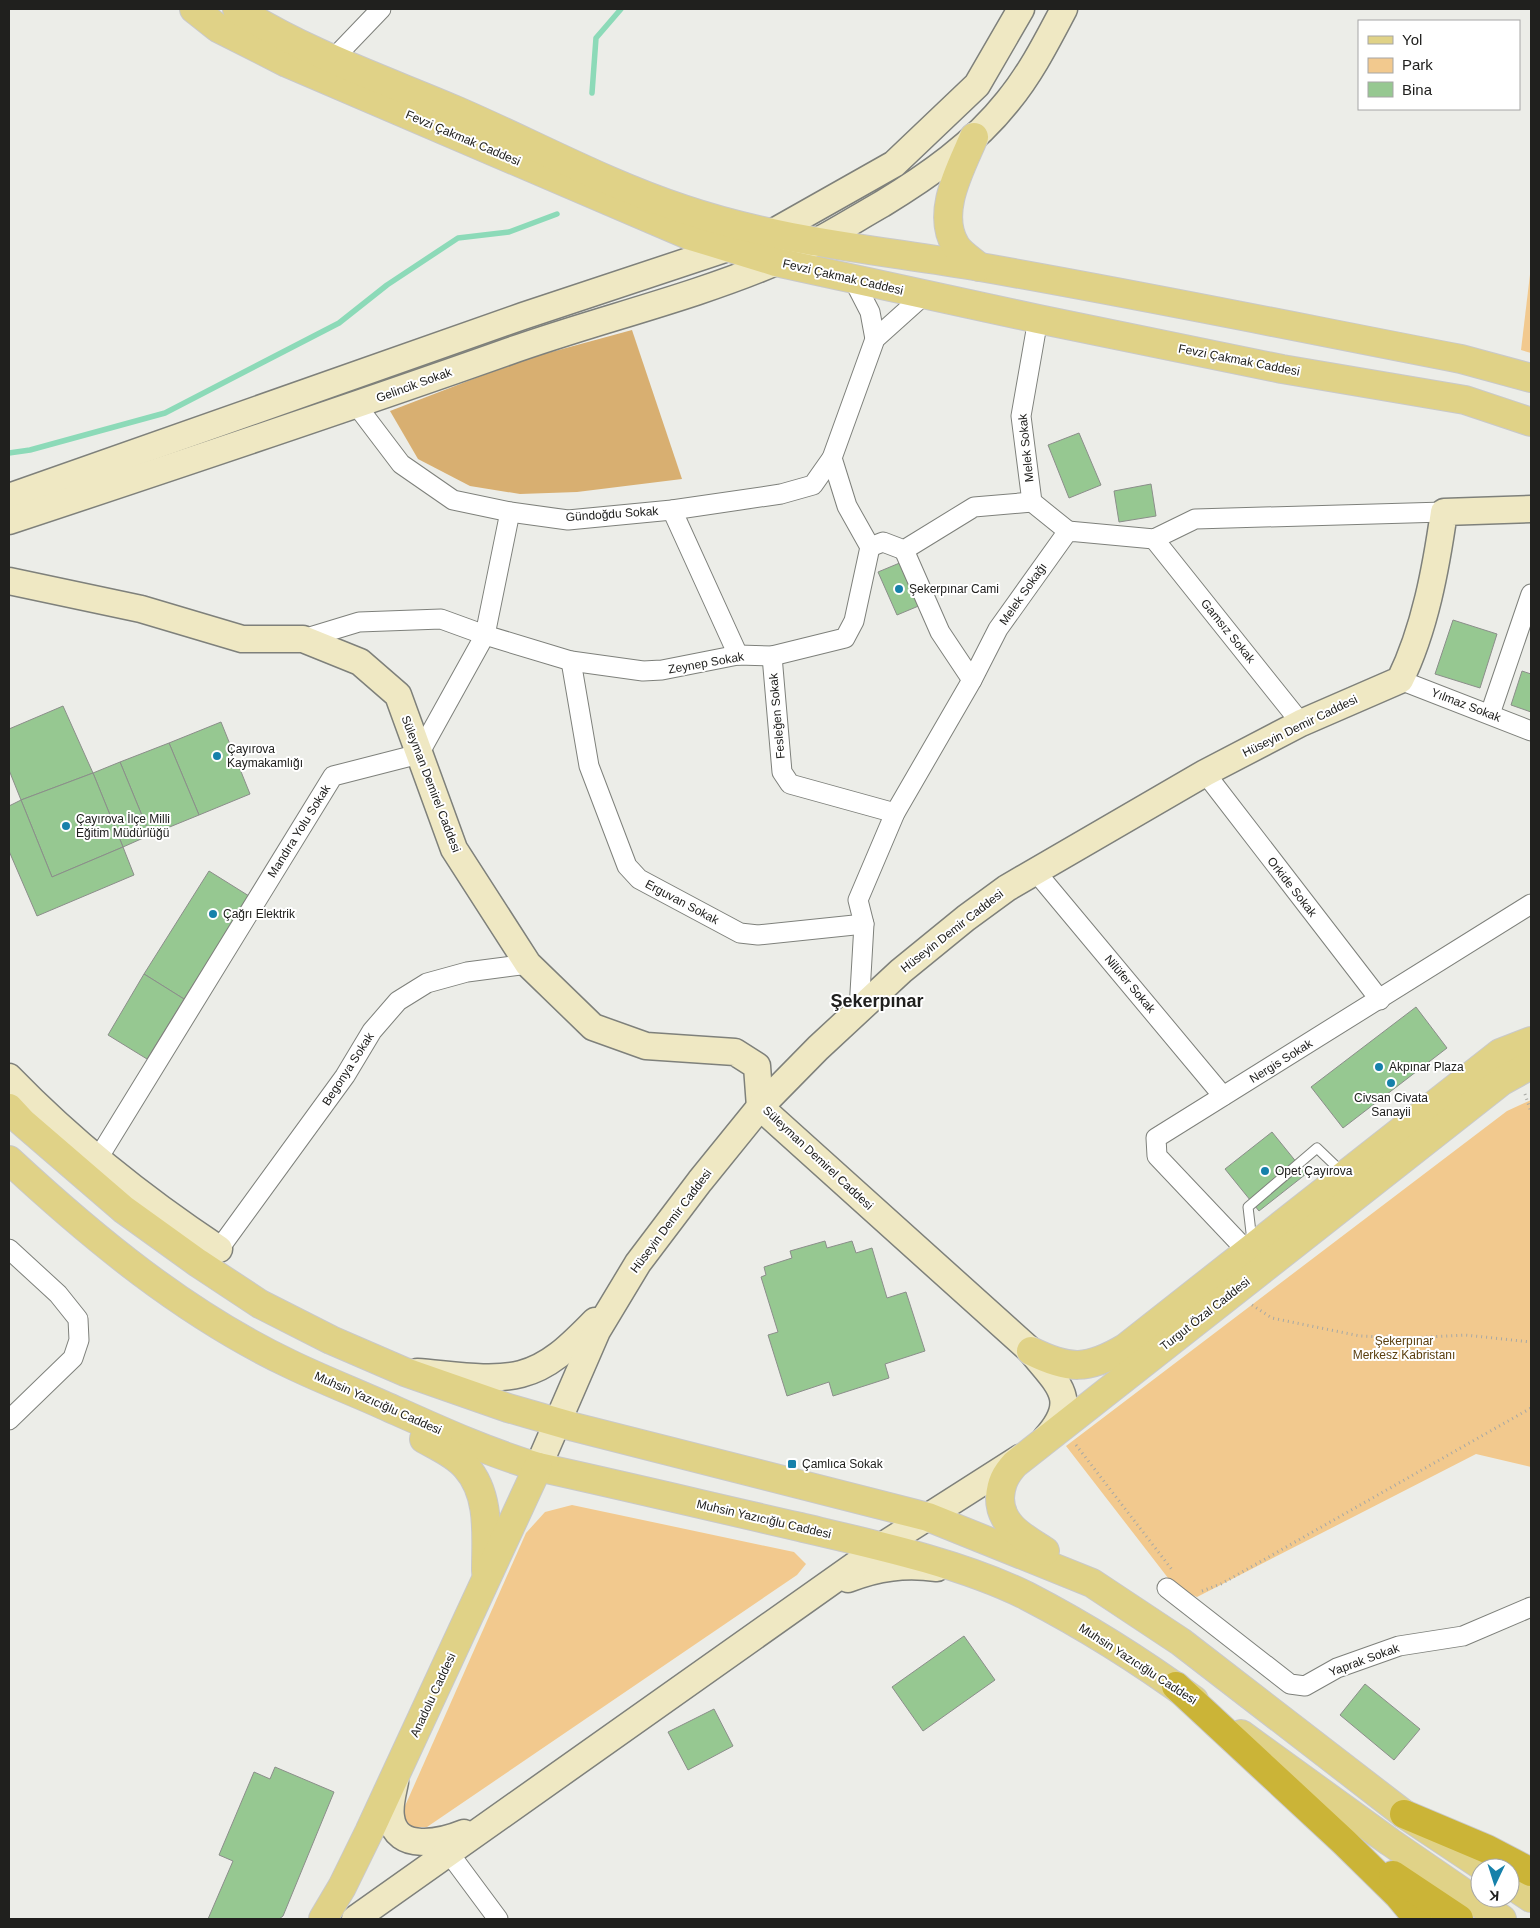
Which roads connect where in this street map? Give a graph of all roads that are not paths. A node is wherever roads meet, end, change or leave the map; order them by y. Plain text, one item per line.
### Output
1 (194, 9) edge
2 (237, 9) edge
3 (381, 9) edge
4 (1021, 9) edge
5 (1064, 9) edge
6 (334, 58) junction
7 (974, 137) junction
8 (770, 234) junction
9 (817, 242) junction
10 (728, 247) junction
11 (776, 262) junction
12 (979, 267) junction
13 (853, 279) junction
14 (924, 295) junction
15 (1038, 319) junction
16 (875, 339) junction
17 (1531, 378) edge
18 (357, 406) junction
19 (1531, 422) edge
20 (832, 458) junction
21 (9, 497) edge
22 (1032, 502) junction
23 (1531, 509) edge
24 (672, 510) junction
25 (510, 512) junction
26 (1444, 512) junction
27 (9, 521) edge
28 (1068, 531) junction
29 (1154, 538) junction
30 (870, 547) junction
31 (904, 550) junction
32 (9, 581) edge
33 (1531, 594) edge
34 (485, 635) junction
35 (303, 639) junction
36 (738, 655) junction
37 (772, 656) junction
38 (571, 661) junction
39 (972, 680) junction
40 (1400, 680) junction
41 (1490, 714) junction
42 (1302, 723) junction
43 (1531, 730) edge
44 (419, 754) junction
45 (1205, 774) junction
46 (895, 813) junction
47 (1036, 872) junction
48 (1531, 904) edge
49 (864, 924) junction
50 (528, 964) junction
51 (1380, 1000) junction
52 (859, 1010) junction
53 (1531, 1031) edge
54 (1531, 1041) edge
55 (1500, 1052) junction
56 (1531, 1066) edge
57 (9, 1077) edge
58 (1224, 1096) junction
59 (760, 1107) junction
60 (9, 1108) edge
61 (800, 1143) junction
62 (725, 1150) junction
63 (9, 1160) edge
64 (97, 1160) junction
65 (1344, 1174) junction
66 (1250, 1248) junction
67 (9, 1249) edge
68 (219, 1249) joint
69 (613, 1303) junction
70 (1031, 1351) junction
71 (289, 1364) junction
72 (405, 1372) junction
73 (9, 1420) edge
74 (557, 1422) junction
75 (1036, 1448) junction
76 (538, 1467) junction
77 (928, 1516) junction
78 (882, 1546) junction
79 (964, 1572) junction
80 (486, 1580) junction
81 (1092, 1583) junction
82 (1173, 1583) road end
83 (820, 1590) junction
84 (1531, 1607) edge
85 (1176, 1686) junction
86 (396, 1774) junction
87 (1404, 1814) junction
88 (497, 1819) junction
89 (1344, 1842) junction
90 (449, 1853) junction
91 (1470, 1858) edge
92 (1531, 1872) edge
93 (1520, 1891) edge
94 (1531, 1898) edge
95 (322, 1919) edge
96 (355, 1919) edge
97 (498, 1919) edge
98 (1418, 1919) edge
99 (1459, 1919) edge
100 (1502, 1919) edge

1 - 10 main road, Fevzi Çakmak Caddesi
2 - 6 main road, Fevzi Çakmak Caddesi
3 - 6 street
4 - 8 street
5 - 7 street, Gelincik Sokak
6 - 8 main road, Fevzi Çakmak Caddesi
7 - 9 street, Gelincik Sokak
7 - 12 main road
8 - 9 main road, Fevzi Çakmak Caddesi
8 - 10 street
9 - 11 street, Gelincik Sokak
9 - 12 main road, Fevzi Çakmak Caddesi
10 - 11 main road, Fevzi Çakmak Caddesi
10 - 21 street
11 - 13 main road, Fevzi Çakmak Caddesi
11 - 18 street, Gelincik Sokak
12 - 17 main road, Fevzi Çakmak Caddesi
13 - 14 main road, Fevzi Çakmak Caddesi
13 - 16 street
14 - 15 main road, Fevzi Çakmak Caddesi
14 - 16 street
15 - 19 main road, Fevzi Çakmak Caddesi
15 - 22 street, Melek Sokak
16 - 20 street, Gündoğdu Sokak
18 - 25 street, Gündoğdu Sokak
18 - 27 street, Gelincik Sokak
20 - 24 street, Gündoğdu Sokak
20 - 30 street
22 - 28 street
22 - 31 street
23 - 26 street
24 - 25 street, Gündoğdu Sokak
24 - 36 street
25 - 34 street
26 - 29 street
26 - 40 street
28 - 29 street
28 - 39 street, Melek Sokağı
29 - 42 street, Gamsız Sokak
30 - 31 street
30 - 37 street, Zeynep Sokak
31 - 39 street
32 - 35 street, Süleyman Demirel Caddesi
33 - 41 street
34 - 35 street, Zeynep Sokak
34 - 38 street, Zeynep Sokak
34 - 44 street
35 - 44 street, Süleyman Demirel Caddesi
36 - 37 street, Zeynep Sokak
36 - 38 street, Zeynep Sokak
37 - 46 street, Fesleğen Sokak
38 - 49 street, Erguvan Sokak
39 - 46 street, Melek Sokağı
40 - 41 street, Yılmaz Sokak
40 - 42 street, Hüseyin Demir Caddesi
41 - 43 street, Yılmaz Sokak
42 - 45 street, Hüseyin Demir Caddesi
44 - 50 street, Süleyman Demirel Caddesi
44 - 64 street, Mandıra Yolu Sokak
45 - 47 street, Hüseyin Demir Caddesi
45 - 51 street, Orkide Sokak
46 - 49 street, Melek Sokağı
47 - 52 street, Hüseyin Demir Caddesi
47 - 58 street, Nilüfer Sokak
48 - 51 street, Nergis Sokak
49 - 52 street, Melek Sokağı
50 - 59 street, Süleyman Demirel Caddesi
50 - 68 street, Begonya Sokak
51 - 58 street, Nergis Sokak
52 - 59 street, Hüseyin Demir Caddesi
53 - 55 street
54 - 55 main road, Turgut Özal Caddesi
55 - 65 main road, Turgut Özal Caddesi
56 - 75 main road, Turgut Özal Caddesi
57 - 64 street
58 - 66 street, Nergis Sokak
59 - 61 street, Süleyman Demirel Caddesi
59 - 62 street, Hüseyin Demir Caddesi
60 - 72 main road
61 - 62 street
61 - 70 street, Süleyman Demirel Caddesi
62 - 69 street, Hüseyin Demir Caddesi
63 - 71 main road, Muhsin Yazıcığlu Caddesi
64 - 68 street
65 - 66 main road, Turgut Özal Caddesi
65 - 66 lane
66 - 70 main road, Turgut Özal Caddesi
67 - 73 street
69 - 72 street
69 - 74 street, Hüseyin Demir Caddesi
70 - 75 street, Süleyman Demirel Caddesi
71 - 76 main road, Muhsin Yazıcığlu Caddesi
71 - 80 main road
72 - 74 main road
74 - 76 street, Hüseyin Demir Caddesi
74 - 77 main road
75 - 77 street, Süleyman Demirel Caddesi
75 - 81 main road, Turgut Özal Caddesi
76 - 78 main road, Muhsin Yazıcığlu Caddesi
76 - 80 main road, Anadolu Caddesi
77 - 78 street, Süleyman Demirel Caddesi
77 - 81 main road
78 - 79 main road, Muhsin Yazıcığlu Caddesi
78 - 83 street, Süleyman Demirel Caddesi
79 - 83 street
79 - 85 main road, Muhsin Yazıcığlu Caddesi
80 - 86 main road, Anadolu Caddesi
81 - 87 main road
82 - 84 street, Yaprak Sokak
83 - 88 street
85 - 89 highway
85 - 100 main road, Muhsin Yazıcığlu Caddesi
86 - 88 street
86 - 95 main road, Anadolu Caddesi
87 - 91 main road
87 - 92 highway
88 - 90 street
89 - 98 highway
89 - 99 highway
90 - 96 street
90 - 97 street
93 - 94 main road

